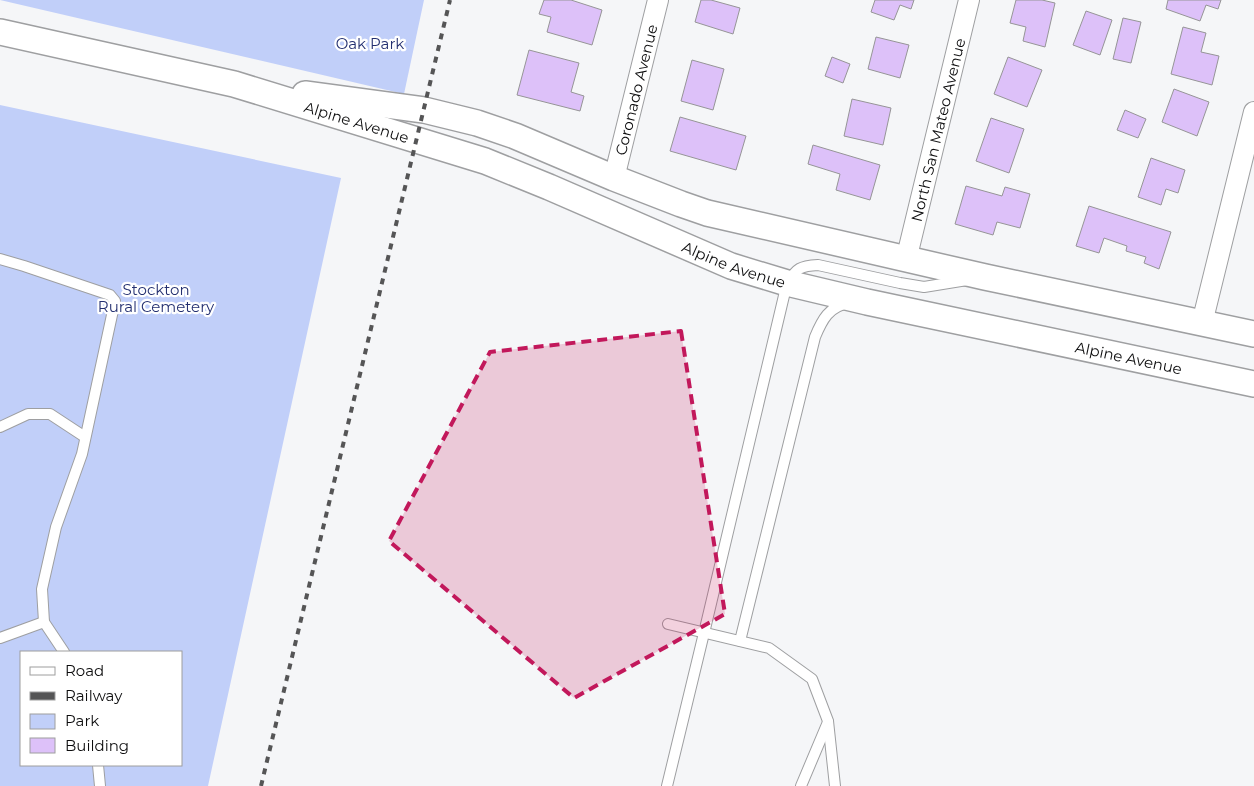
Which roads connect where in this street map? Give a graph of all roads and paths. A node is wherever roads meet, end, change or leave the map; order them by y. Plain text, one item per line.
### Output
1 (658, 0) edge
2 (969, 0) edge
3 (0, 32) edge
4 (234, 84) junction
5 (1254, 112) edge
6 (614, 178) junction
7 (0, 259) edge
8 (906, 260) junction
9 (985, 277) junction
10 (787, 283) junction
11 (867, 302) junction
12 (1202, 323) junction
13 (1254, 334) edge
14 (1254, 384) edge
15 (0, 427) edge
16 (86, 437) junction
17 (44, 622) junction
18 (668, 624) dead end
19 (704, 633) junction
20 (0, 638) edge
21 (740, 641) junction
22 (63, 651) edge
23 (828, 721) junction
24 (98, 766) edge
25 (100, 786) edge
26 (666, 786) edge
27 (801, 786) edge
28 (835, 786) edge

1 - 6 street, Coronado Avenue
2 - 8 street, North San Mateo Avenue
3 - 4 street, Alpine Avenue
4 - 6 street, Alpine Avenue
4 - 10 street, Alpine Avenue
5 - 12 street
6 - 8 street, Alpine Avenue
7 - 16 lane
8 - 9 street, Alpine Avenue
9 - 10 lane
9 - 12 street, Alpine Avenue
10 - 11 street, Alpine Avenue
10 - 19 lane
11 - 14 street, Alpine Avenue
11 - 21 lane
12 - 13 street, Alpine Avenue
15 - 16 lane
16 - 17 lane
17 - 20 lane
17 - 22 lane
18 - 19 lane
19 - 21 lane
19 - 26 lane
21 - 23 lane
23 - 27 lane
23 - 28 lane
24 - 25 lane

